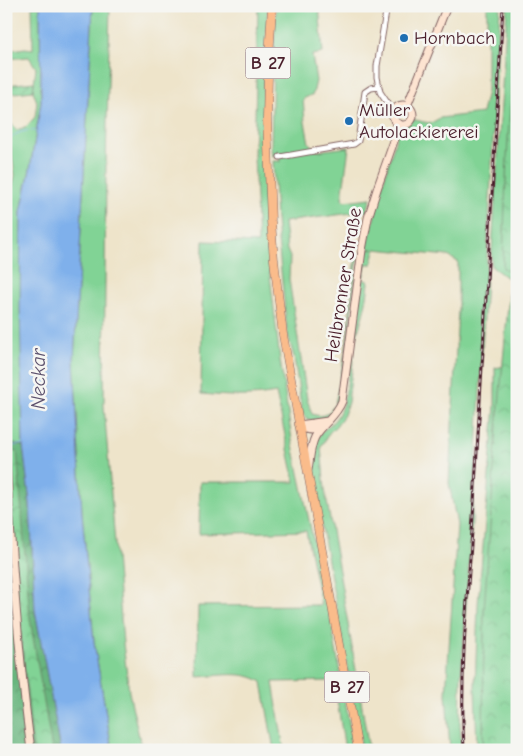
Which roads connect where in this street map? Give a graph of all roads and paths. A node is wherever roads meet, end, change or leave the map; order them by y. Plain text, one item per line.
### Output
1 (272, 6) edge
2 (387, 6) edge
3 (447, 6) edge
4 (378, 86) junction
5 (407, 106) junction
6 (394, 110) junction
7 (400, 124) junction
8 (280, 157) dead end
9 (6, 186) edge
10 (6, 192) edge
11 (6, 209) edge
12 (328, 421) junction
13 (299, 425) junction
14 (322, 428) junction
15 (6, 461) edge
16 (308, 472) junction
17 (31, 750) edge
18 (358, 750) edge

1 - 13 main road, B 27
2 - 4 street
3 - 5 street, Heilbronner Straße
4 - 6 street
4 - 8 street
5 - 6 street
5 - 7 street, Heilbronner Straße
6 - 7 street
7 - 12 street, Heilbronner Straße
9 - 10 street
10 - 11 street
12 - 13 street
12 - 14 street, Heilbronner Straße
13 - 14 street
13 - 16 main road, B 27
14 - 16 street, Heilbronner Straße
15 - 17 street
16 - 18 main road, B 27

